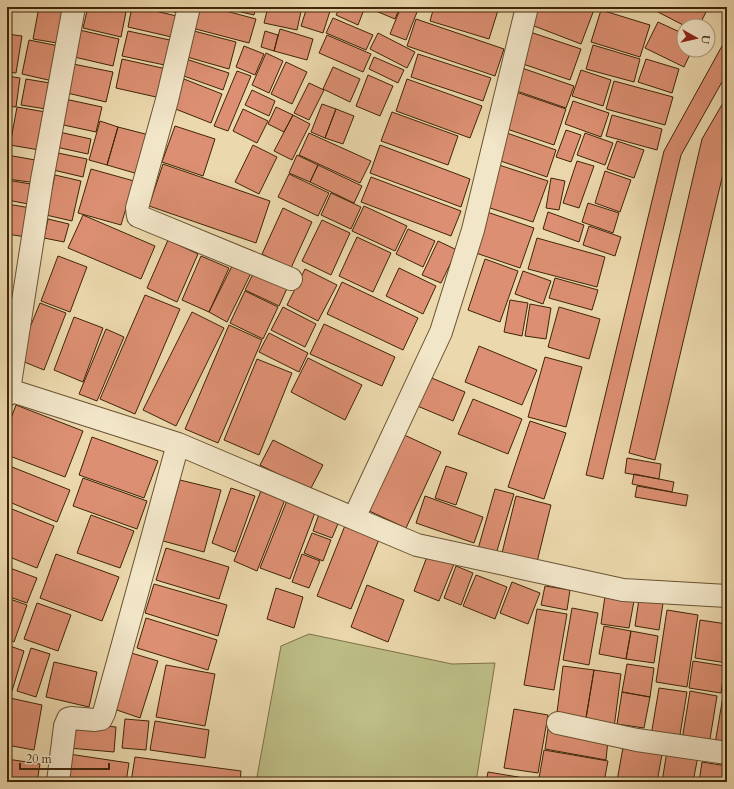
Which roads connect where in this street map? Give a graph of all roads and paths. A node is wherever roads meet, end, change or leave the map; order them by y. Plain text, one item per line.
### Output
1 (74, 7) edge
2 (189, 7) edge
3 (527, 7) edge
4 (291, 278) dead end
5 (8, 393) edge
6 (178, 444) junction
7 (354, 518) junction
8 (727, 596) edge
9 (558, 723) dead end
10 (727, 753) edge
11 (58, 782) edge

1 - 5 street
2 - 4 street
3 - 7 street
5 - 6 street
6 - 7 street
6 - 11 street
7 - 8 street
9 - 10 street

